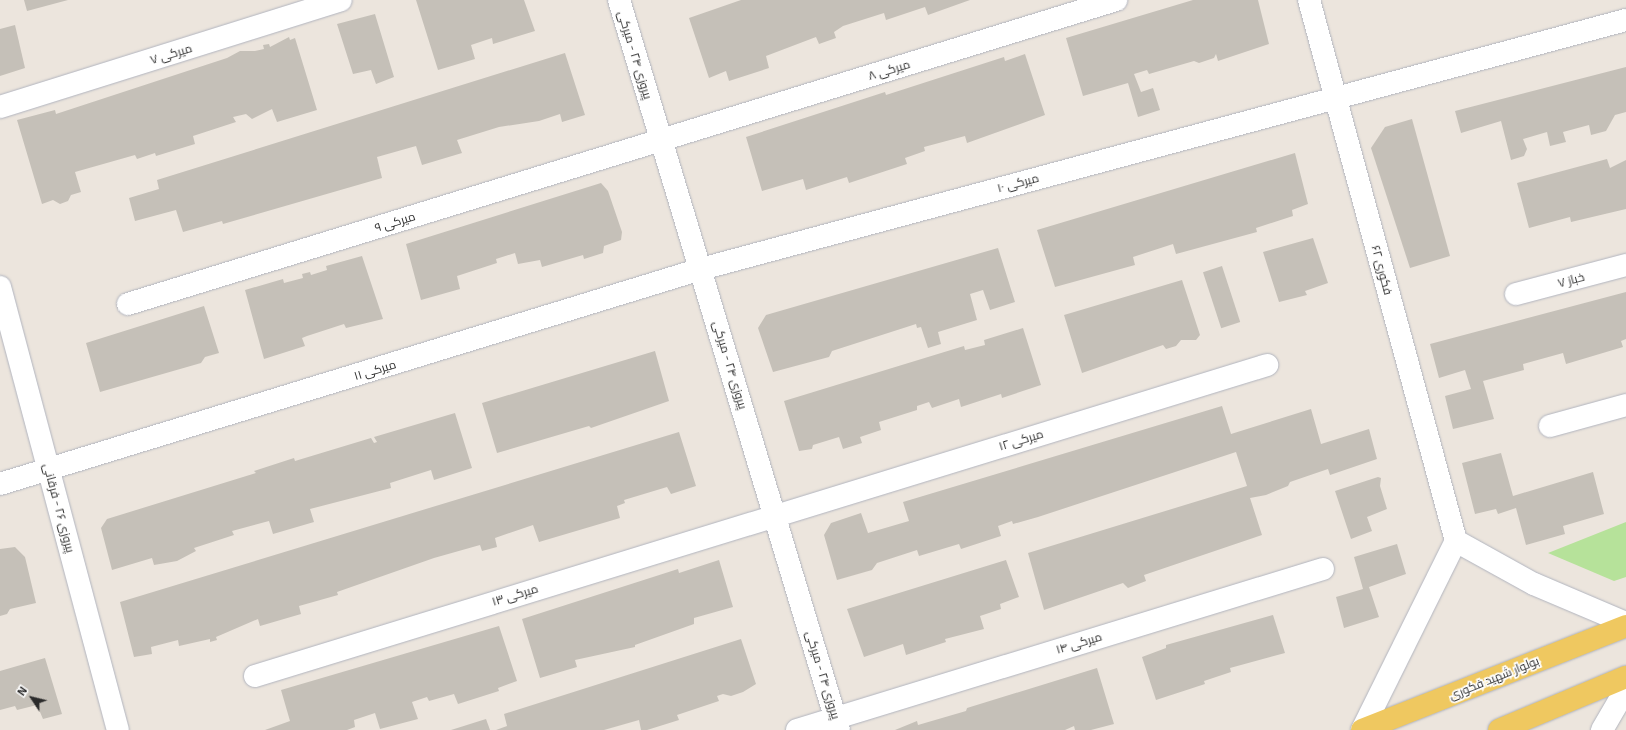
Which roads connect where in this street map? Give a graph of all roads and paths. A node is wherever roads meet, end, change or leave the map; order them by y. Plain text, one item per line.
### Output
1 (342, 0) edge
2 (619, 0) edge
3 (1116, 0) edge
4 (1309, 0) edge
5 (1626, 20) edge
6 (1335, 97) junction
7 (0, 107) edge
8 (661, 141) junction
9 (1626, 265) edge
10 (701, 269) junction
11 (0, 287) edge
12 (1516, 294) dead end
13 (128, 304) dead end
14 (1267, 365) dead end
15 (1626, 405) edge
16 (1550, 426) dead end
17 (49, 471) junction
18 (0, 484) edge
19 (775, 515) junction
20 (1456, 541) junction
21 (1323, 569) dead end
22 (1626, 624) edge
23 (255, 676) dead end
24 (1626, 677) edge
25 (1626, 689) edge
26 (838, 724) edge
27 (118, 730) edge
28 (797, 730) edge
29 (1362, 730) edge
30 (1499, 730) edge
31 (1602, 730) edge

1 - 7 street, میرکی ۷
2 - 8 street, پیروزی ۲۴ - میرکی
3 - 8 street, میرکی ۸
4 - 6 street, فکوری ۶۲
5 - 6 street, میرکی ۱۰
6 - 10 street, میرکی ۱۰
6 - 20 street, فکوری ۶۲
8 - 10 street, پیروزی ۲۴ - میرکی
8 - 13 street, میرکی ۹
9 - 12 street, خباز ۷
10 - 17 street, میرکی ۱۱
10 - 19 street, پیروزی ۲۴ - میرکی
11 - 17 street, پیروزی ۲۶ - فرقانی
14 - 19 street, میرکی ۱۲
15 - 16 street
17 - 18 street, میرکی ۱۱
17 - 27 street, پیروزی ۲۶ - فرقانی
19 - 23 street, میرکی ۱۳
19 - 26 street, پیروزی ۲۴ - میرکی
20 - 22 street
20 - 29 street
21 - 26 street, میرکی ۱۴
22 - 29 main road, بولوار شهید فکوری
24 - 30 main road
25 - 31 street
26 - 28 street, میرکی ۱۴

